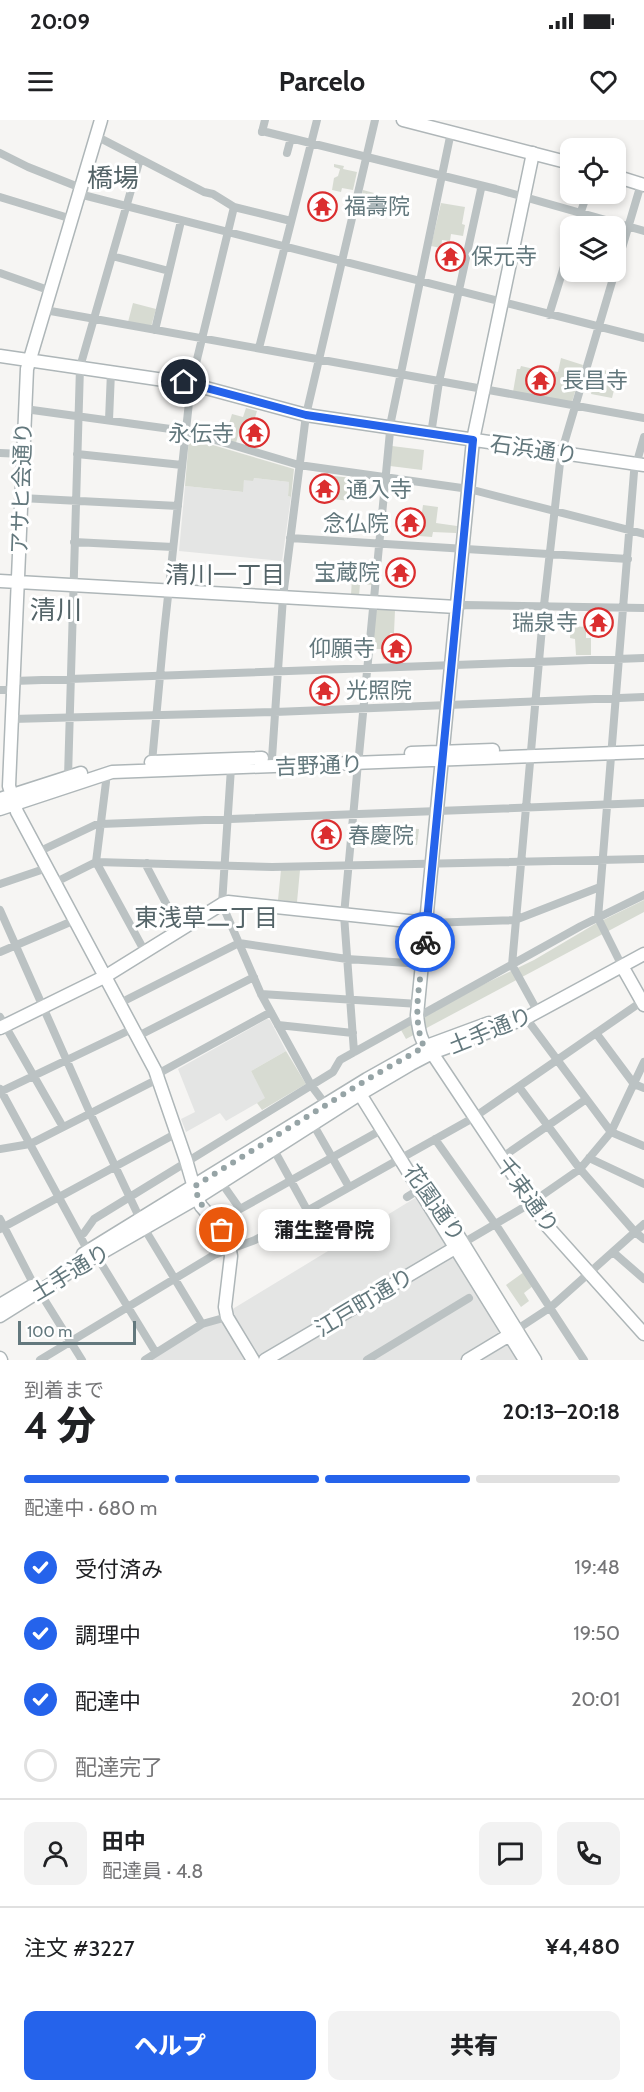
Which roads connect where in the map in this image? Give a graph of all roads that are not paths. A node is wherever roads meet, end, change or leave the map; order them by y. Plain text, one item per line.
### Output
1 (101, 120) edge
2 (265, 120) edge
3 (317, 120) edge
4 (375, 120) edge
5 (403, 120) edge
6 (451, 132) junction
7 (96, 136) junction
8 (291, 138) junction
9 (311, 143) junction
10 (0, 153) edge
11 (287, 153) dead end
12 (533, 153) junction
13 (366, 157) junction
14 (140, 159) junction
15 (560, 160) edge
16 (442, 177) junction
17 (626, 180) edge
18 (642, 185) edge
19 (479, 186) junction
20 (80, 191) junction
21 (0, 197) edge
22 (524, 197) junction
23 (583, 204) edge
24 (127, 207) junction
25 (234, 207) junction
26 (581, 212) junction
27 (580, 216) edge
28 (72, 219) junction
29 (181, 221) junction
30 (291, 221) junction
31 (629, 226) junction
32 (644, 231) edge
33 (227, 232) junction
34 (284, 247) junction
35 (112, 256) junction
36 (341, 261) junction
37 (169, 271) junction
38 (0, 273) edge
39 (560, 279) edge
40 (420, 282) junction
41 (51, 291) junction
42 (458, 292) junction
43 (502, 302) junction
44 (45, 310) junction
45 (549, 315) junction
46 (93, 319) junction
47 (598, 326) junction
48 (154, 330) junction
49 (644, 338) edge
50 (201, 339) junction
51 (259, 348) junction
52 (0, 356) edge
53 (29, 359) junction
54 (318, 359) junction
55 (80, 367) junction
56 (111, 372) junction
57 (401, 374) junction
58 (439, 382) junction
59 (191, 384) junction
60 (484, 390) junction
61 (575, 406) junction
62 (25, 409) junction
63 (78, 415) junction
64 (306, 415) junction
65 (644, 418) edge
66 (109, 420) junction
67 (390, 428) junction
68 (185, 431) junction
69 (430, 434) junction
70 (644, 436) edge
71 (473, 440) junction
72 (0, 453) edge
73 (23, 454) junction
74 (77, 454) junction
75 (561, 454) junction
76 (182, 465) junction
77 (299, 465) junction
78 (640, 465) edge
79 (385, 478) junction
80 (469, 489) junction
81 (21, 498) junction
82 (75, 500) junction
83 (178, 506) junction
84 (554, 512) junction
85 (630, 531) junction
86 (644, 534) edge
87 (290, 538) junction
88 (74, 542) junction
89 (378, 543) junction
90 (173, 547) junction
91 (463, 549) junction
92 (550, 553) junction
93 (628, 559) junction
94 (0, 581) edge
95 (17, 582) junction
96 (72, 585) junction
97 (168, 591) junction
98 (283, 597) junction
99 (373, 602) junction
100 (544, 605) junction
101 (457, 607) junction
102 (623, 608) junction
103 (644, 608) edge
104 (619, 658) junction
105 (644, 658) edge
106 (539, 661) junction
107 (451, 664) junction
108 (366, 667) junction
109 (279, 670) junction
110 (160, 674) junction
111 (70, 679) junction
112 (13, 685) junction
113 (0, 690) edge
114 (616, 697) junction
115 (644, 697) edge
116 (537, 700) junction
117 (448, 704) junction
118 (363, 708) junction
119 (275, 712) junction
120 (156, 715) junction
121 (12, 719) junction
122 (69, 719) junction
123 (644, 744) edge
124 (611, 750) junction
125 (5, 752) edge
126 (644, 752) edge
127 (531, 753) junction
128 (443, 756) junction
129 (272, 758) junction
130 (358, 759) junction
131 (152, 762) junction
132 (231, 768) junction
133 (105, 774) junction
134 (68, 777) junction
135 (8, 800) edge
136 (644, 803) edge
137 (607, 805) junction
138 (526, 808) junction
139 (0, 809) edge
140 (438, 811) junction
141 (353, 814) junction
142 (228, 818) junction
143 (101, 824) junction
144 (38, 852) junction
145 (644, 859) edge
146 (602, 860) junction
147 (96, 861) junction
148 (433, 862) junction
149 (521, 862) junction
150 (147, 863) junction
151 (349, 865) junction
152 (225, 867) junction
153 (46, 868) junction
154 (54, 883) junction
155 (0, 884) edge
156 (600, 887) junction
157 (644, 895) edge
158 (222, 904) junction
159 (0, 910) edge
160 (344, 915) junction
161 (598, 918) junction
162 (75, 920) junction
163 (515, 920) junction
164 (427, 922) junction
165 (180, 930) junction
166 (239, 943) junction
167 (15, 945) junction
168 (644, 945) edge
169 (0, 952) edge
170 (146, 952) junction
171 (644, 954) edge
172 (347, 959) junction
173 (620, 962) junction
174 (423, 964) junction
175 (513, 965) junction
176 (106, 976) junction
177 (254, 977) junction
178 (261, 994) junction
179 (350, 1000) junction
180 (643, 1002) edge
181 (120, 1003) junction
182 (534, 1005) junction
183 (43, 1006) junction
184 (418, 1010) junction
185 (271, 1012) junction
186 (526, 1018) junction
187 (2, 1023) edge
188 (278, 1025) junction
189 (136, 1032) junction
190 (353, 1033) junction
191 (596, 1033) junction
192 (428, 1050) junction
193 (354, 1052) junction
194 (66, 1060) junction
195 (557, 1060) junction
196 (644, 1062) edge
197 (34, 1076) junction
198 (157, 1076) junction
199 (634, 1084) junction
200 (311, 1085) junction
201 (519, 1087) junction
202 (644, 1088) edge
203 (0, 1091) edge
204 (360, 1094) junction
205 (585, 1100) junction
206 (326, 1105) junction
207 (90, 1113) junction
208 (473, 1118) junction
209 (313, 1124) junction
210 (547, 1125) junction
211 (63, 1127) junction
212 (383, 1129) junction
213 (611, 1132) junction
214 (177, 1133) junction
215 (435, 1139) junction
216 (30, 1144) junction
217 (644, 1146) edge
218 (0, 1149) edge
219 (274, 1150) junction
220 (401, 1158) junction
221 (501, 1158) junction
222 (589, 1158) junction
223 (331, 1159) junction
224 (186, 1160) junction
225 (114, 1167) junction
226 (580, 1169) junction
227 (291, 1181) junction
228 (221, 1182) junction
229 (644, 1184) edge
230 (349, 1187) junction
231 (423, 1190) junction
232 (196, 1192) junction
233 (58, 1197) junction
234 (128, 1197) junction
235 (407, 1197) dead end
236 (531, 1203) junction
237 (307, 1210) junction
238 (142, 1224) junction
239 (496, 1224) junction
240 (644, 1224) edge
241 (1, 1225) edge
242 (635, 1232) junction
243 (80, 1236) junction
244 (644, 1239) edge
245 (459, 1245) junction
246 (230, 1248) junction
247 (614, 1252) junction
248 (92, 1253) junction
249 (591, 1273) junction
250 (175, 1278) junction
251 (644, 1279) edge
252 (36, 1288) junction
253 (469, 1298) dead end
254 (0, 1305) edge
255 (551, 1306) junction
256 (127, 1307) junction
257 (0, 1316) edge
258 (227, 1317) junction
259 (202, 1324) junction
260 (513, 1333) junction
261 (644, 1334) edge
262 (71, 1341) junction
263 (156, 1353) junction
264 (40, 1360) edge
265 (82, 1360) edge
266 (145, 1360) edge
267 (253, 1360) edge
268 (265, 1360) edge
269 (367, 1360) edge
270 (468, 1360) edge
271 (525, 1360) edge
272 (535, 1360) edge
273 (584, 1360) edge

1 - 7 street, アサヒ会通り
2 - 8 street
3 - 9 street
4 - 13 street
5 - 6 street
6 - 12 street
6 - 16 street
7 - 14 street
7 - 20 street, アサヒ会通り
8 - 9 street
8 - 11 street
9 - 13 street
9 - 30 street
10 - 20 street
12 - 15 street
12 - 22 street, 千束通り
13 - 16 street
13 - 36 street
14 - 24 street
14 - 25 street
16 - 19 street
16 - 40 street
17 - 18 street
18 - 31 street
19 - 22 street
19 - 42 street
20 - 24 street
20 - 28 street, アサヒ会通り
21 - 28 street
22 - 26 street
22 - 43 street, 千束通り
23 - 26 street
24 - 29 street
24 - 35 street
25 - 30 street
25 - 33 street
26 - 27 street
26 - 31 street
28 - 41 street, アサヒ会通り
29 - 33 street
29 - 37 street
30 - 34 street
31 - 32 street
31 - 47 street
33 - 34 street
33 - 50 street
34 - 36 street
34 - 51 street
35 - 37 street
35 - 46 street
36 - 40 street
36 - 54 street
37 - 48 street
38 - 41 street
39 - 45 street
40 - 42 street
40 - 57 street
41 - 44 street, アサヒ会通り
42 - 43 street
42 - 58 street
43 - 45 street
43 - 60 street, 千束通り
44 - 46 street
44 - 53 street, アサヒ会通り
45 - 47 street
46 - 48 street
46 - 55 street
47 - 49 street
47 - 61 street
48 - 50 street
50 - 51 street
50 - 59 street
51 - 54 street
52 - 53 street, 石浜通り
53 - 55 street, 石浜通り
53 - 62 street, アサヒ会通り
54 - 57 street
54 - 64 street
55 - 56 street, 石浜通り
55 - 63 street
56 - 59 street, 石浜通り
56 - 66 street
57 - 58 street
57 - 67 street
58 - 60 street
58 - 69 street
59 - 64 street, 石浜通り
59 - 68 street
60 - 61 street
60 - 71 street, 千束通り
61 - 65 street
61 - 75 street
62 - 63 street
62 - 73 street, アサヒ会通り
63 - 66 street
63 - 74 street
64 - 67 street, 石浜通り
64 - 77 street
66 - 68 street
67 - 69 street, 石浜通り
67 - 79 street
68 - 76 street
68 - 77 street
69 - 71 street, 石浜通り
70 - 78 street
71 - 75 street, 石浜通り
71 - 80 street, 千束通り
72 - 73 street
73 - 81 street, アサヒ会通り
74 - 76 street
74 - 82 street
75 - 78 street, 石浜通り
75 - 84 street
76 - 83 street
77 - 79 street
77 - 87 street
78 - 85 street
79 - 80 street
79 - 89 street
80 - 84 street
80 - 91 street, 千束通り
81 - 82 street
81 - 95 street, アサヒ会通り
82 - 83 street
82 - 88 street
83 - 90 street
84 - 85 street
84 - 92 street
85 - 86 street
85 - 93 street
87 - 89 street
87 - 98 street
88 - 90 street
88 - 96 street
89 - 91 street
89 - 99 street
90 - 97 street
91 - 92 street
91 - 101 street, 千束通り
92 - 93 street
92 - 100 street
93 - 102 street
94 - 95 street
95 - 96 street
95 - 112 street, アサヒ会通り
96 - 97 street
96 - 111 street
97 - 98 street
97 - 110 street
98 - 99 street
98 - 109 street
99 - 101 street
99 - 108 street
100 - 101 street
100 - 102 street
100 - 106 street
101 - 107 street, 千束通り
102 - 103 street
102 - 104 street
104 - 105 street
104 - 106 street
104 - 114 street
106 - 107 street
106 - 116 street
107 - 108 street
107 - 117 street, 千束通り
108 - 109 street
108 - 118 street
109 - 110 street
109 - 119 street
110 - 111 street
110 - 120 street
111 - 112 street
111 - 122 street
112 - 113 street
112 - 121 street, アサヒ会通り
114 - 115 street
114 - 116 street
114 - 124 street
116 - 117 street
116 - 127 street
117 - 118 street
117 - 128 street, 千束通り
118 - 119 street
118 - 130 street
119 - 120 street
119 - 129 street
120 - 122 street
120 - 131 street
121 - 122 street
121 - 125 street, アサヒ会通り
122 - 134 street
123 - 124 street, 吉野通り
124 - 126 street, 吉野通り
124 - 127 street, 吉野通り
124 - 137 street
125 - 135 street, アサヒ会通り
127 - 128 street, 吉野通り
127 - 138 street
128 - 130 street, 吉野通り
128 - 140 street, 千束通り
129 - 130 street, 吉野通り
129 - 131 street, 吉野通り
130 - 132 street, 吉野通り
130 - 141 street
131 - 134 street, 吉野通り
132 - 133 street, 吉野通り
132 - 142 street
133 - 135 street, 吉野通り
133 - 143 street
134 - 135 street, 吉野通り
135 - 139 street, 吉野通り
135 - 144 street
136 - 137 street
137 - 138 street
137 - 146 street
138 - 140 street
138 - 149 street
140 - 141 street
140 - 148 street, 千束通り
141 - 142 street
141 - 151 street
142 - 143 street
142 - 152 street
143 - 144 street
143 - 147 street
144 - 153 street
145 - 146 street
146 - 149 street
146 - 156 street
147 - 150 street
147 - 154 street
147 - 170 street
148 - 149 street
148 - 151 street
148 - 164 street, 千束通り
149 - 163 street
150 - 152 street
150 - 165 street
151 - 152 street
151 - 160 street
152 - 158 street
153 - 154 street
153 - 155 street
154 - 162 street
156 - 161 street
156 - 163 street
157 - 161 street
158 - 160 street
158 - 165 street
158 - 166 street
159 - 167 street
160 - 164 street
160 - 172 street
161 - 173 street
161 - 175 street
162 - 167 street
162 - 176 street
163 - 164 street
163 - 175 street
164 - 174 street, 千束通り
165 - 170 street
166 - 172 street
166 - 177 street
166 - 181 street
167 - 169 street
167 - 183 street
168 - 173 street, 土手通り
170 - 176 street
171 - 173 street, 土手通り
172 - 174 street
172 - 179 street
173 - 180 street
173 - 182 street, 土手通り
173 - 186 street, 土手通り
174 - 184 street, 千束通り
175 - 182 street
175 - 184 street
176 - 181 street
176 - 183 street
177 - 178 street
177 - 189 street
178 - 179 street
178 - 185 street
179 - 184 street
179 - 190 street
180 - 191 street
181 - 189 street
182 - 192 street, 土手通り
183 - 187 street
183 - 194 street
184 - 192 street, 千束通り
184 - 193 street
185 - 188 street
185 - 198 street
186 - 192 street, 土手通り
186 - 195 street
187 - 197 street
188 - 190 street
188 - 200 street
189 - 194 street
189 - 198 street
190 - 193 street
191 - 195 street
191 - 199 street
192 - 204 street, 土手通り
192 - 206 street, 土手通り
192 - 208 street, 千束通り
193 - 200 street
194 - 197 street
194 - 207 street
195 - 201 street
195 - 205 street
196 - 199 street
197 - 203 street
197 - 211 street
198 - 207 street
198 - 214 street
199 - 202 street
199 - 213 street
200 - 206 street
200 - 224 street
201 - 208 street
201 - 210 street
203 - 216 street
204 - 209 street, 土手通り
204 - 212 street
205 - 210 street
205 - 213 street
206 - 232 street, 土手通り
207 - 211 street
207 - 225 street
208 - 215 street
208 - 221 street, 千束通り
209 - 219 street, 土手通り
209 - 223 street
210 - 221 street
210 - 226 street
211 - 216 street
212 - 220 street
212 - 223 street
213 - 217 street
213 - 222 street
214 - 224 street
214 - 225 street
215 - 220 street
215 - 239 street
216 - 218 street
216 - 233 street
219 - 227 street
219 - 228 street, 土手通り
220 - 230 street
220 - 231 street, 花園通り
221 - 236 street, 千束通り
222 - 226 street
222 - 229 street
223 - 227 street
223 - 230 street
224 - 232 street
224 - 234 street
225 - 233 street
225 - 234 street
226 - 236 street
226 - 242 street
227 - 228 street
227 - 237 street
228 - 232 street, 土手通り
230 - 237 street
231 - 235 street
231 - 245 street, 花園通り
232 - 238 street
232 - 246 street
233 - 241 street
233 - 243 street
234 - 238 street
234 - 243 street
236 - 239 street
236 - 249 street, 千束通り
237 - 246 street
238 - 248 street
238 - 250 street
239 - 245 street
239 - 255 street
240 - 242 street
241 - 252 street
242 - 244 street
242 - 247 street
243 - 248 street
245 - 260 street, 花園通り
245 - 268 street, 江戸町通り
246 - 250 street
246 - 258 street
247 - 249 street
247 - 251 street
248 - 252 street
248 - 256 street
249 - 255 street
249 - 261 street, 千束通り
250 - 256 street
250 - 259 street
252 - 254 street
252 - 257 street, 土手通り
252 - 262 street
253 - 269 street
255 - 260 street
255 - 273 street
256 - 262 street
256 - 263 street
258 - 259 street
258 - 267 street
259 - 263 street
260 - 270 street
260 - 271 street, 花園通り
260 - 272 street, 花園通り
262 - 264 street
262 - 265 street
263 - 266 street

